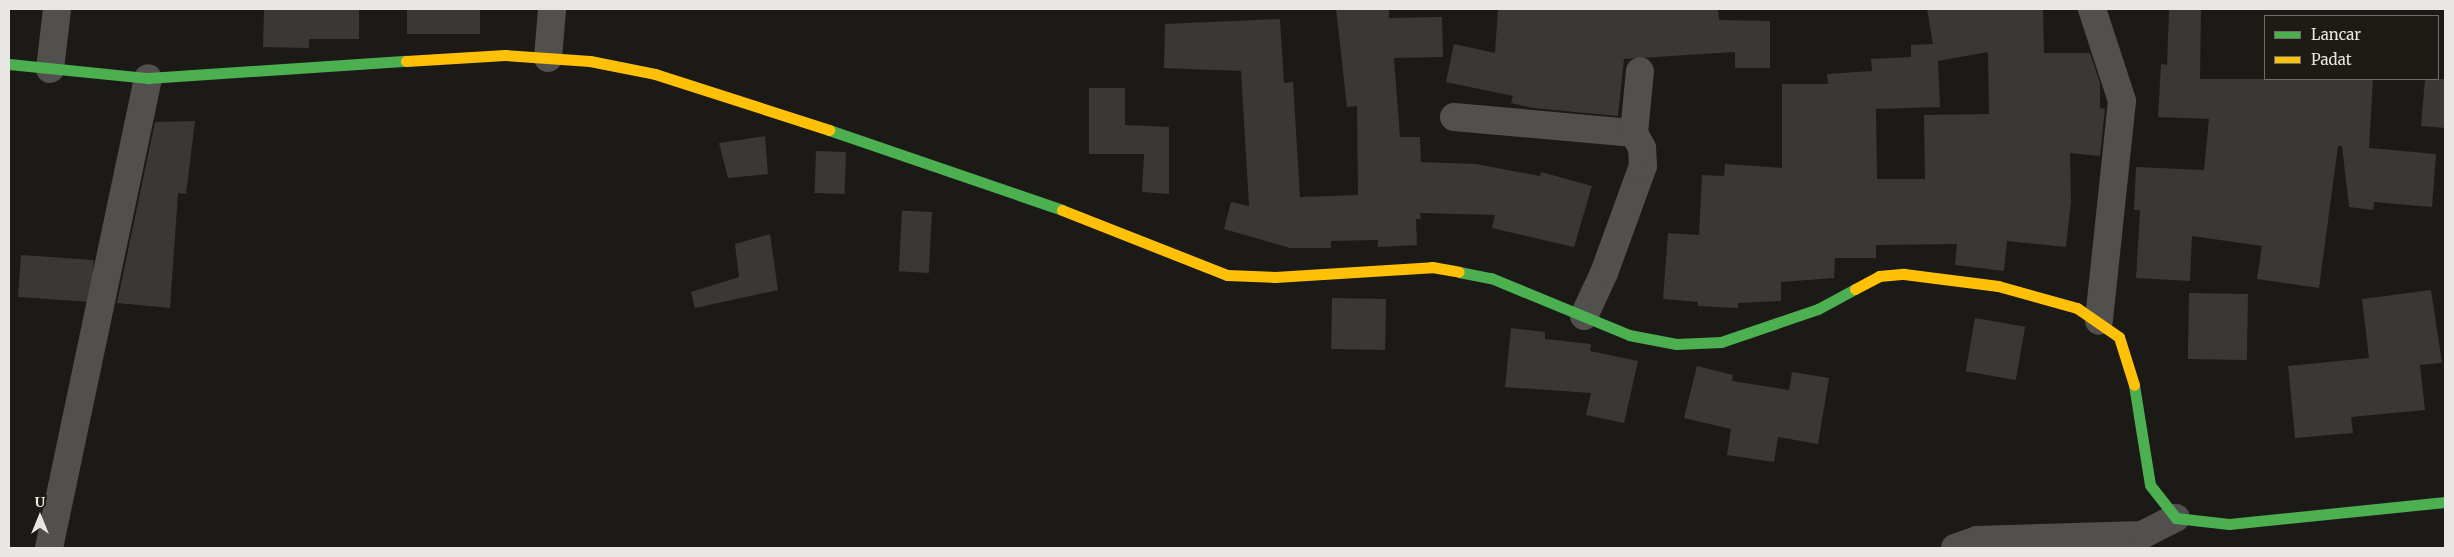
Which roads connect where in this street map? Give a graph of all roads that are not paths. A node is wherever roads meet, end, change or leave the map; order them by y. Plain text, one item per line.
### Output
1 (57, 9) edge
2 (552, 9) edge
3 (2092, 9) edge
4 (548, 58) junction
5 (9, 64) edge
6 (50, 69) junction
7 (1640, 71) dead end
8 (148, 78) junction
9 (1454, 117) dead end
10 (1634, 133) junction
11 (1584, 316) junction
12 (2099, 321) junction
13 (2445, 502) edge
14 (2176, 518) junction
15 (49, 548) edge
16 (1955, 548) edge

1 - 6 street
2 - 4 street
3 - 12 street
4 - 8 street
4 - 11 street
5 - 6 street
6 - 8 street
7 - 10 street
8 - 15 street
9 - 10 street
10 - 11 street
11 - 12 street
12 - 14 street
13 - 14 street
14 - 16 street

